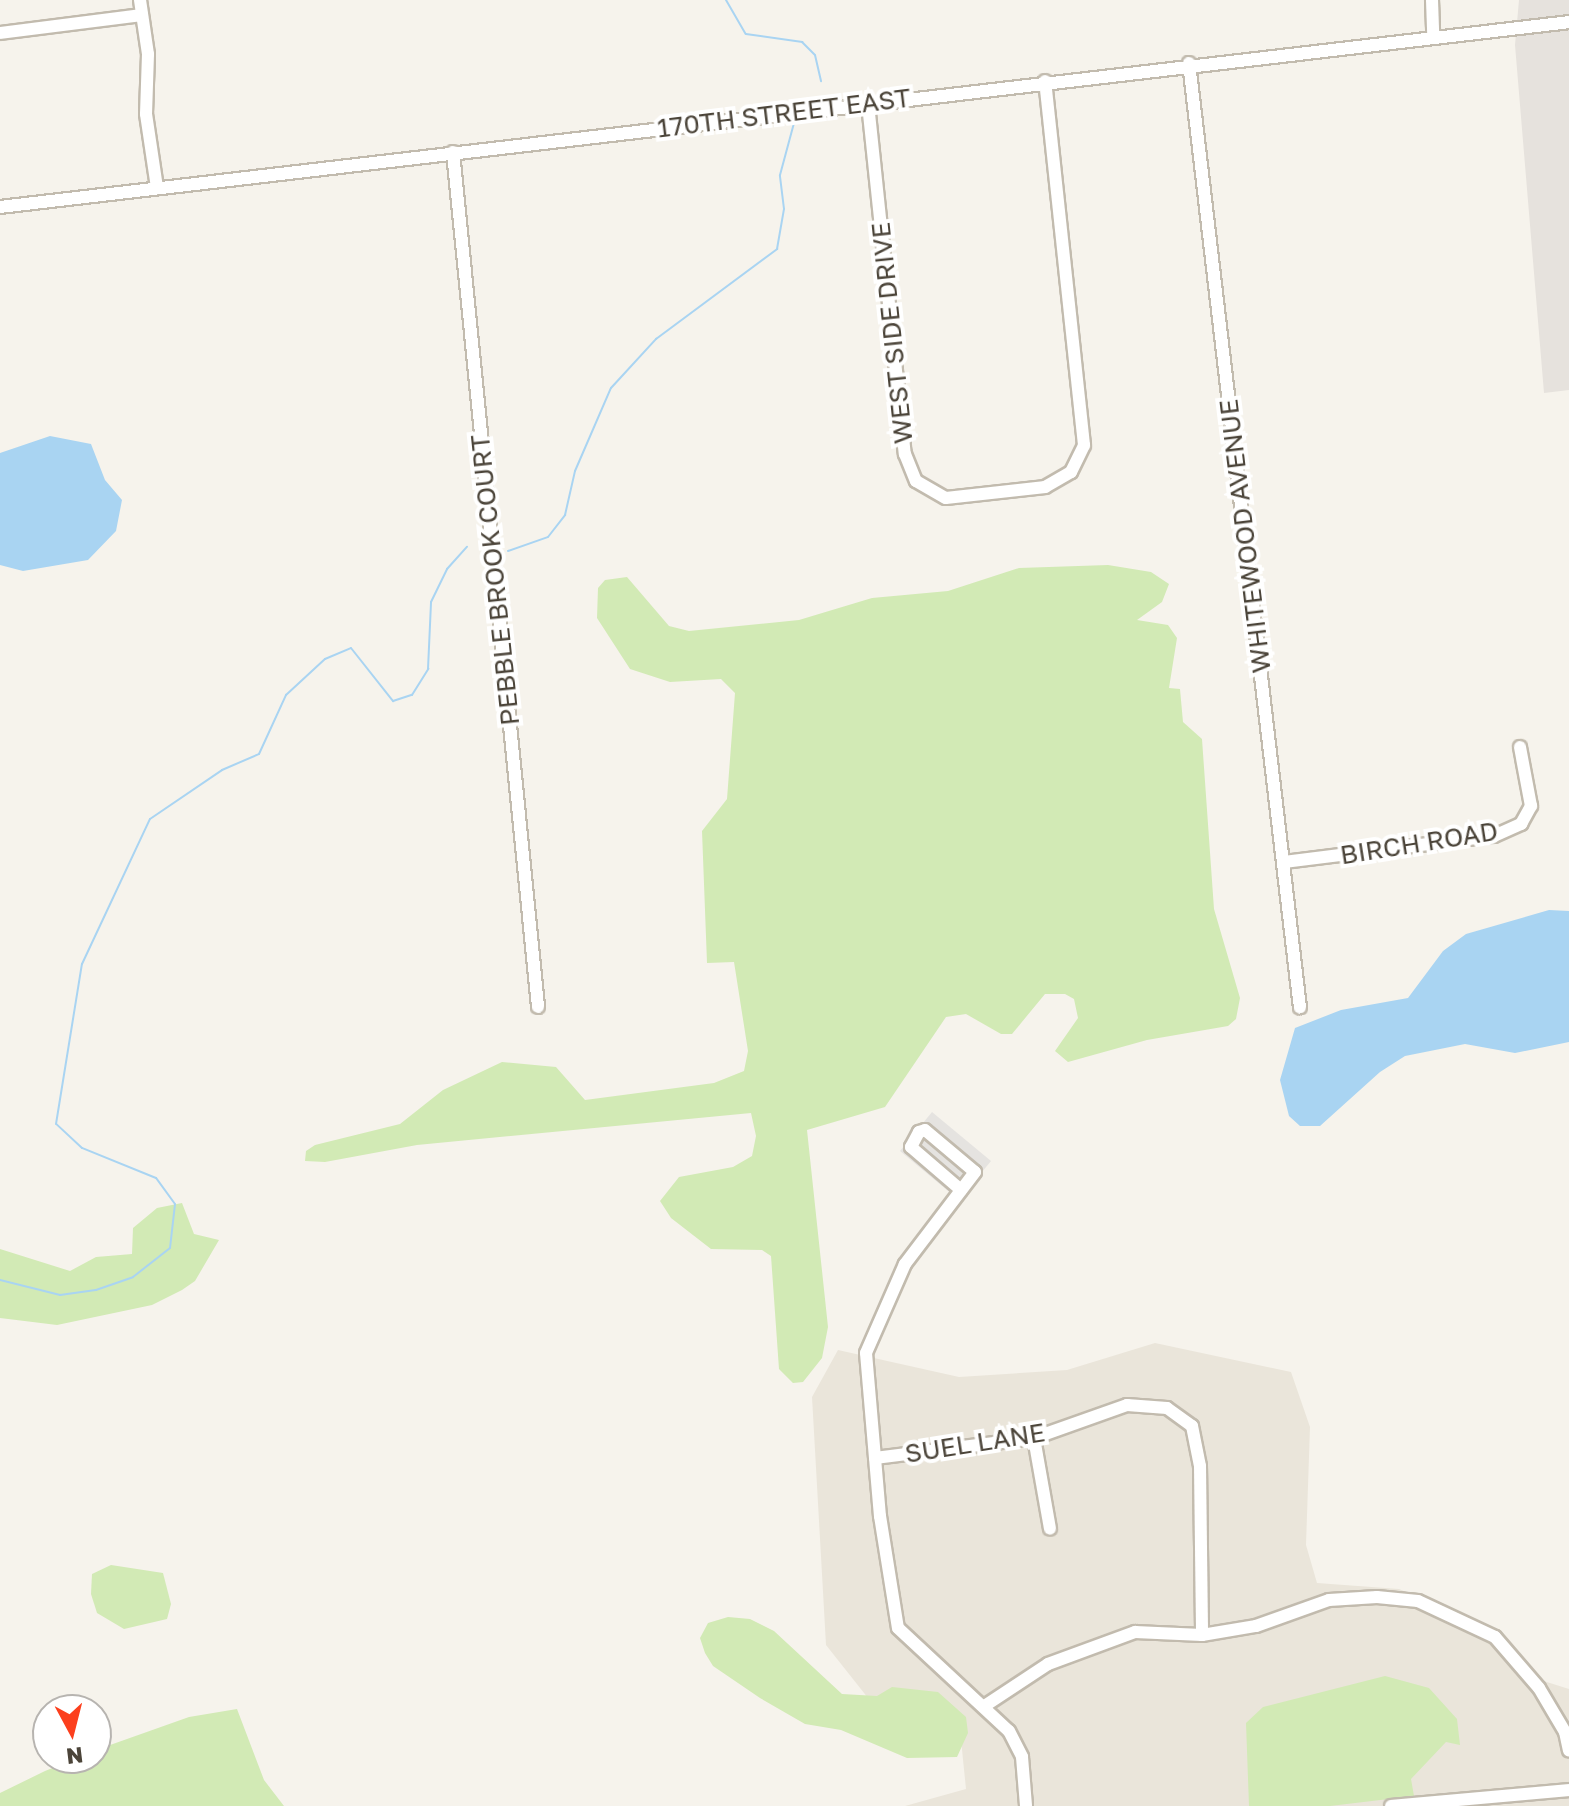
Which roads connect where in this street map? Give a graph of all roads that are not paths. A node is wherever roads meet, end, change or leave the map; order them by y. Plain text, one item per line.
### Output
1 (140, 0) edge
2 (1432, 0) edge
3 (142, 15) junction
4 (1569, 22) edge
5 (0, 33) edge
6 (1433, 37) junction
7 (1189, 63) junction
8 (1045, 81) junction
9 (868, 104) junction
10 (453, 152) junction
11 (157, 188) junction
12 (0, 207) edge
13 (1520, 747) dead end
14 (1284, 862) junction
15 (538, 1007) dead end
16 (1300, 1008) dead end
17 (961, 1190) junction
18 (1034, 1438) junction
19 (875, 1458) junction
20 (1050, 1529) dead end
21 (1202, 1635) junction
22 (986, 1705) junction
23 (1569, 1751) edge
24 (1569, 1790) edge
25 (1026, 1806) edge
26 (1391, 1806) edge

1 - 3 street
2 - 6 street
3 - 5 street
3 - 11 street
4 - 6 street, 170TH STREET EAST
6 - 7 street, 170TH STREET EAST
7 - 8 street, 170TH STREET EAST
7 - 14 street, WHITEWOOD AVENUE
8 - 9 street, 170TH STREET EAST
8 - 9 street, WEST SIDE DRIVE
9 - 10 street, 170TH STREET EAST
10 - 11 street, 170TH STREET EAST
10 - 15 street, PEBBLE BROOK COURT
11 - 12 street, 170TH STREET EAST
13 - 14 street, BIRCH ROAD
14 - 16 street, WHITEWOOD AVENUE
17 - 17 street
17 - 19 street
18 - 19 street, SUEL LANE
18 - 20 street
18 - 21 street, SUEL LANE
19 - 22 street
21 - 22 street
21 - 23 street
22 - 25 street
24 - 26 street

